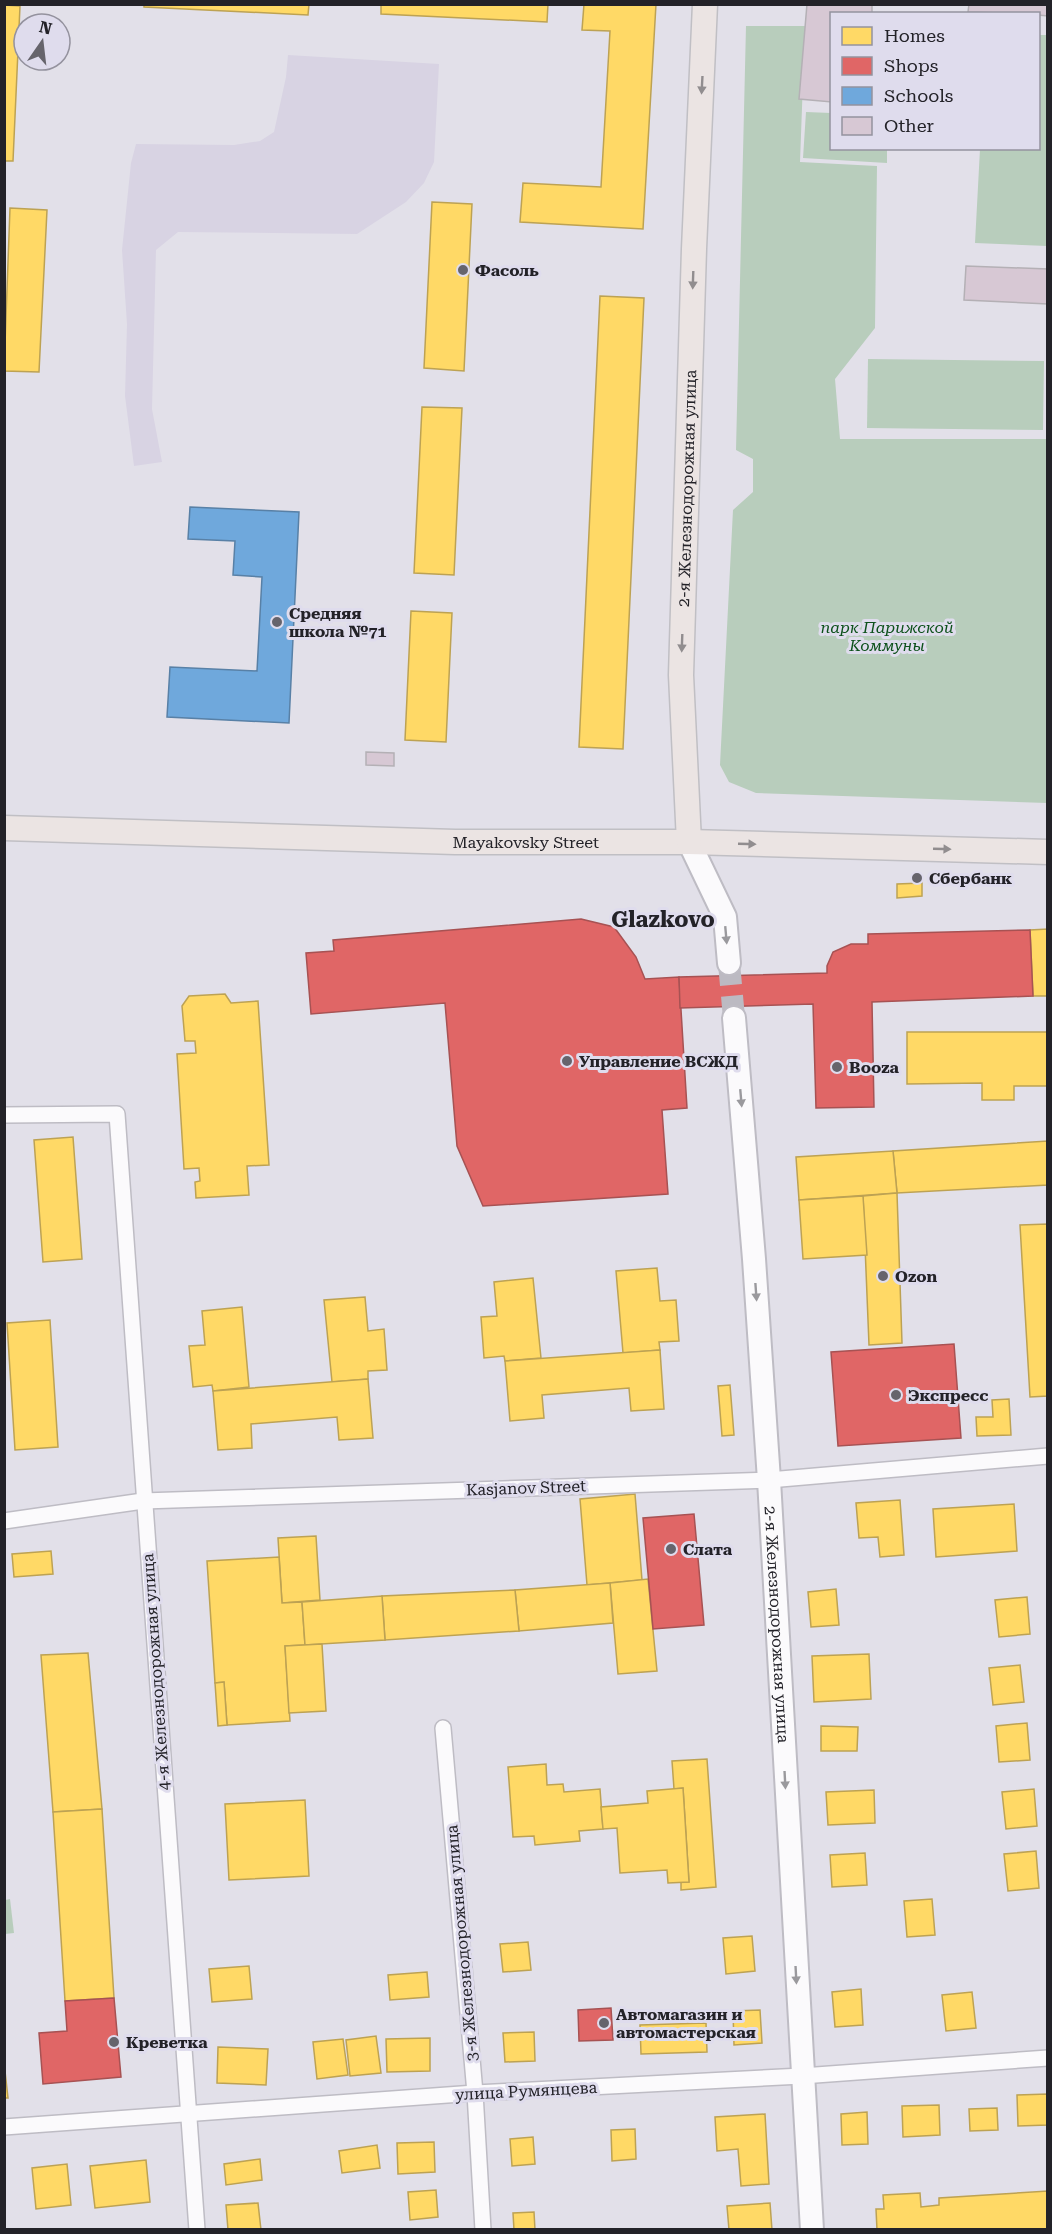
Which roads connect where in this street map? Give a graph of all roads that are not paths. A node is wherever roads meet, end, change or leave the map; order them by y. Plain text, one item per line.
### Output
1 (705, 4) edge
2 (4, 828) edge
3 (689, 842) junction
4 (1047, 852) edge
5 (729, 963) tunnel mouth
6 (734, 1018) tunnel mouth
7 (4, 1115) edge
8 (1047, 1456) edge
9 (769, 1480) junction
10 (144, 1501) junction
11 (4, 1521) edge
12 (443, 1728) dead end
13 (1047, 2058) edge
14 (802, 2076) junction
15 (475, 2093) junction
16 (188, 2113) junction
17 (4, 2127) edge
18 (197, 2229) edge
19 (483, 2229) edge
20 (812, 2229) edge

1 -> 3 main road, 2-я Железнодорожная улица
2 - 3 main road, Mayakovsky Street
3 -> 4 main road, Mayakovsky Street
3 -> 5 main road, 2-я Железнодорожная улица
6 -> 9 main road, 2-я Железнодорожная улица
7 - 10 street, 4-я Железнодорожная улица
8 - 9 street, Kasjanov Street
9 - 10 street, Kasjanov Street
9 -> 14 main road, 2-я Железнодорожная улица
10 - 11 street, Kasjanov Street
10 - 16 street, 4-я Железнодорожная улица
12 - 15 street, 3-я Железнодорожная улица
13 - 14 street, улица Румянцева
14 - 15 street, улица Румянцева
14 - 20 main road, 2-я Железнодорожная улица
15 - 16 street, улица Румянцева
15 - 19 street, 3-я Железнодорожная улица
16 - 17 street, улица Румянцева
16 - 18 street, 4-я Железнодорожная улица

